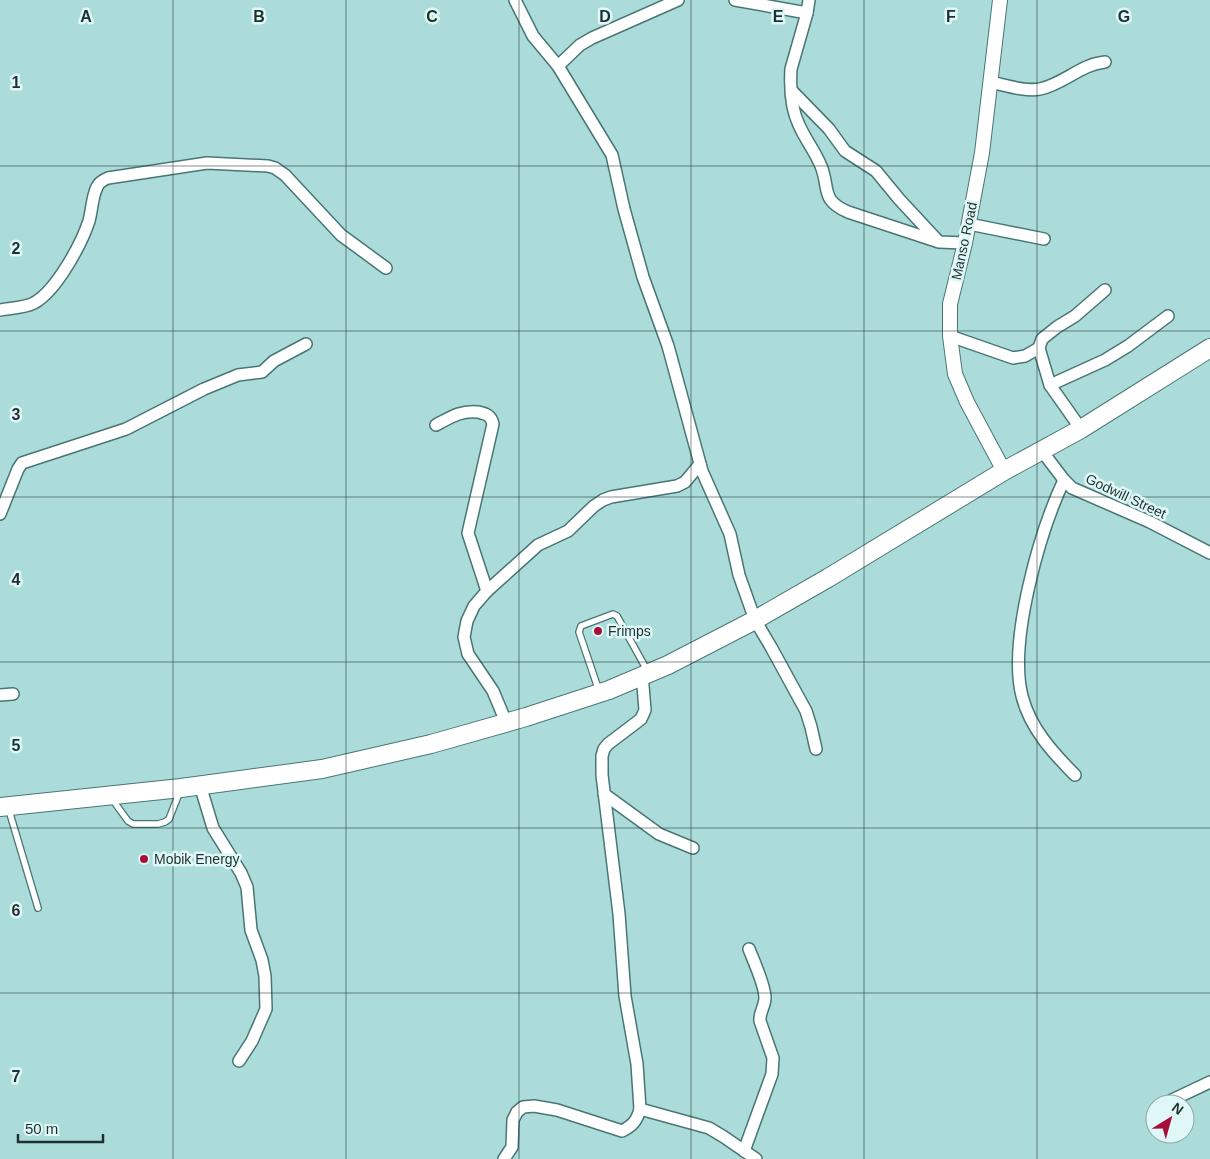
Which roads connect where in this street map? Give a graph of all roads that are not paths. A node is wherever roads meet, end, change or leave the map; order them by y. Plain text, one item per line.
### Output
1 (515, 0) edge
2 (678, 0) edge
3 (735, 0) edge
4 (809, 0) edge
5 (1000, 0) edge
6 (807, 13) junction
7 (1105, 62) dead end
8 (558, 66) junction
9 (990, 82) junction
10 (792, 91) junction
11 (969, 224) junction
12 (1044, 239) dead end
13 (939, 242) junction
14 (965, 243) junction
15 (386, 268) dead end
16 (1105, 290) dead end
17 (0, 310) edge
18 (1168, 316) dead end
19 (950, 336) junction
20 (306, 344) dead end
21 (1039, 348) junction
22 (1210, 348) edge
23 (1050, 385) junction
24 (436, 425) dead end
25 (1081, 429) junction
26 (1042, 451) junction
27 (700, 464) junction
28 (1004, 471) junction
29 (1064, 480) junction
30 (0, 514) edge
31 (1210, 553) edge
32 (487, 591) junction
33 (754, 620) junction
34 (645, 673) junction
35 (600, 693) junction
36 (13, 694) dead end
37 (0, 696) edge
38 (506, 722) junction
39 (816, 749) dead end
40 (1075, 775) dead end
41 (200, 785) junction
42 (181, 788) junction
43 (604, 794) junction
44 (109, 795) junction
45 (4, 807) edge
46 (693, 848) dead end
47 (38, 908) dead end
48 (749, 949) dead end
49 (239, 1061) dead end
50 (1210, 1082) edge
51 (1185, 1094) edge
52 (640, 1109) junction
53 (744, 1151) junction
54 (504, 1159) edge
55 (756, 1159) edge

1 - 8 street
2 - 8 street
3 - 6 street
4 - 6 street
5 - 9 street, Manso Road
6 - 10 street
7 - 9 street
8 - 27 street
9 - 11 street, Manso Road
10 - 13 street
10 - 13 street
11 - 12 street
11 - 14 street, Manso Road
13 - 14 street
14 - 19 street, Manso Road
15 - 17 street
16 - 21 street
18 - 23 street
19 - 21 street
19 - 28 street, Manso Road
20 - 30 street
21 - 23 street
22 - 25 highway
23 - 25 street
24 - 32 street
25 - 26 highway
26 - 28 highway
26 - 29 street, Godwill Street
27 - 32 street
27 - 33 street
28 - 33 highway
29 - 31 street, Godwill Street
29 - 40 street
32 - 38 street
33 - 34 highway
33 - 39 street
34 - 35 highway
34 - 35 lane
34 - 43 street
35 - 38 highway
36 - 37 street
38 - 41 highway
41 - 42 highway
41 - 49 street
42 - 44 highway
42 - 44 lane
43 - 46 street
43 - 52 street
44 - 45 highway
45 - 47 lane
48 - 53 street
50 - 51 street
52 - 53 street
52 - 54 street
53 - 55 street

